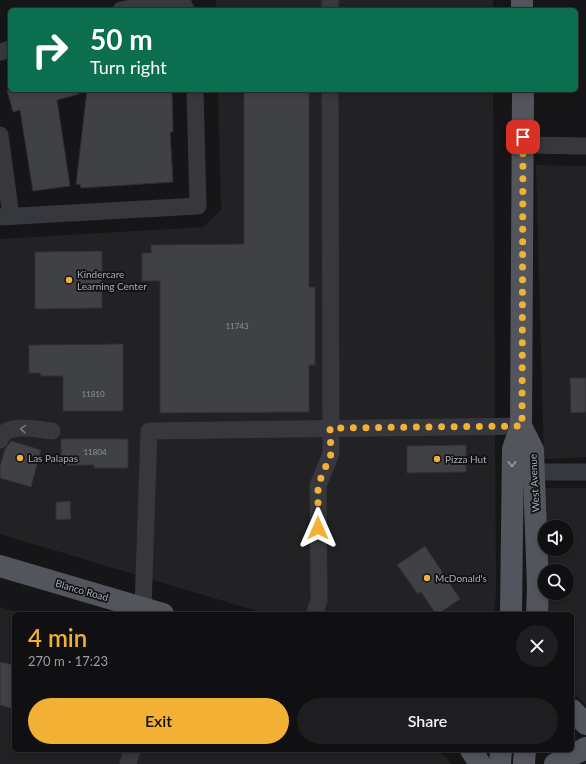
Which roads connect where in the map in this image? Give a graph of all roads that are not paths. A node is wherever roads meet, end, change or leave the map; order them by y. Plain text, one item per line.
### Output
1 (171, 0) edge
2 (131, 8) edge
3 (195, 92) edge
4 (330, 92) edge
5 (522, 92) edge
6 (0, 135) edge
7 (523, 145) junction
8 (586, 146) edge
9 (6, 217) edge
10 (522, 426) junction
11 (330, 428) junction
12 (52, 431) dead end
13 (0, 440) edge
14 (533, 472) junction
15 (586, 472) edge
16 (0, 566) edge
17 (153, 611) edge
18 (509, 611) edge
19 (315, 612) edge
20 (537, 612) edge
21 (574, 712) edge
22 (586, 724) edge
23 (574, 733) edge
24 (586, 736) edge
25 (586, 748) edge
26 (131, 752) edge
27 (472, 752) edge
28 (501, 752) edge
29 (525, 752) edge
30 (128, 764) edge
31 (480, 764) edge
32 (500, 764) edge
33 (524, 764) edge
34 (555, 764) edge

1 - 2 street
3 - 9 street
4 - 11 street
5 - 7 main road, West Avenue
6 - 9 street
7 - 8 street
7 - 10 main road, West Avenue
10 - 11 street
10 - 14 main road, West Avenue
10 -> 18 main road, West Avenue
11 - 17 street
11 - 19 street
12 -> 13 street
14 - 15 street
14 - 20 main road, West Avenue
16 - 17 main road, Blanco Road
21 - 22 main road
23 - 24 main road
25 - 34 main road
26 - 30 street
27 - 31 main road
28 - 32 main road
29 - 33 main road

